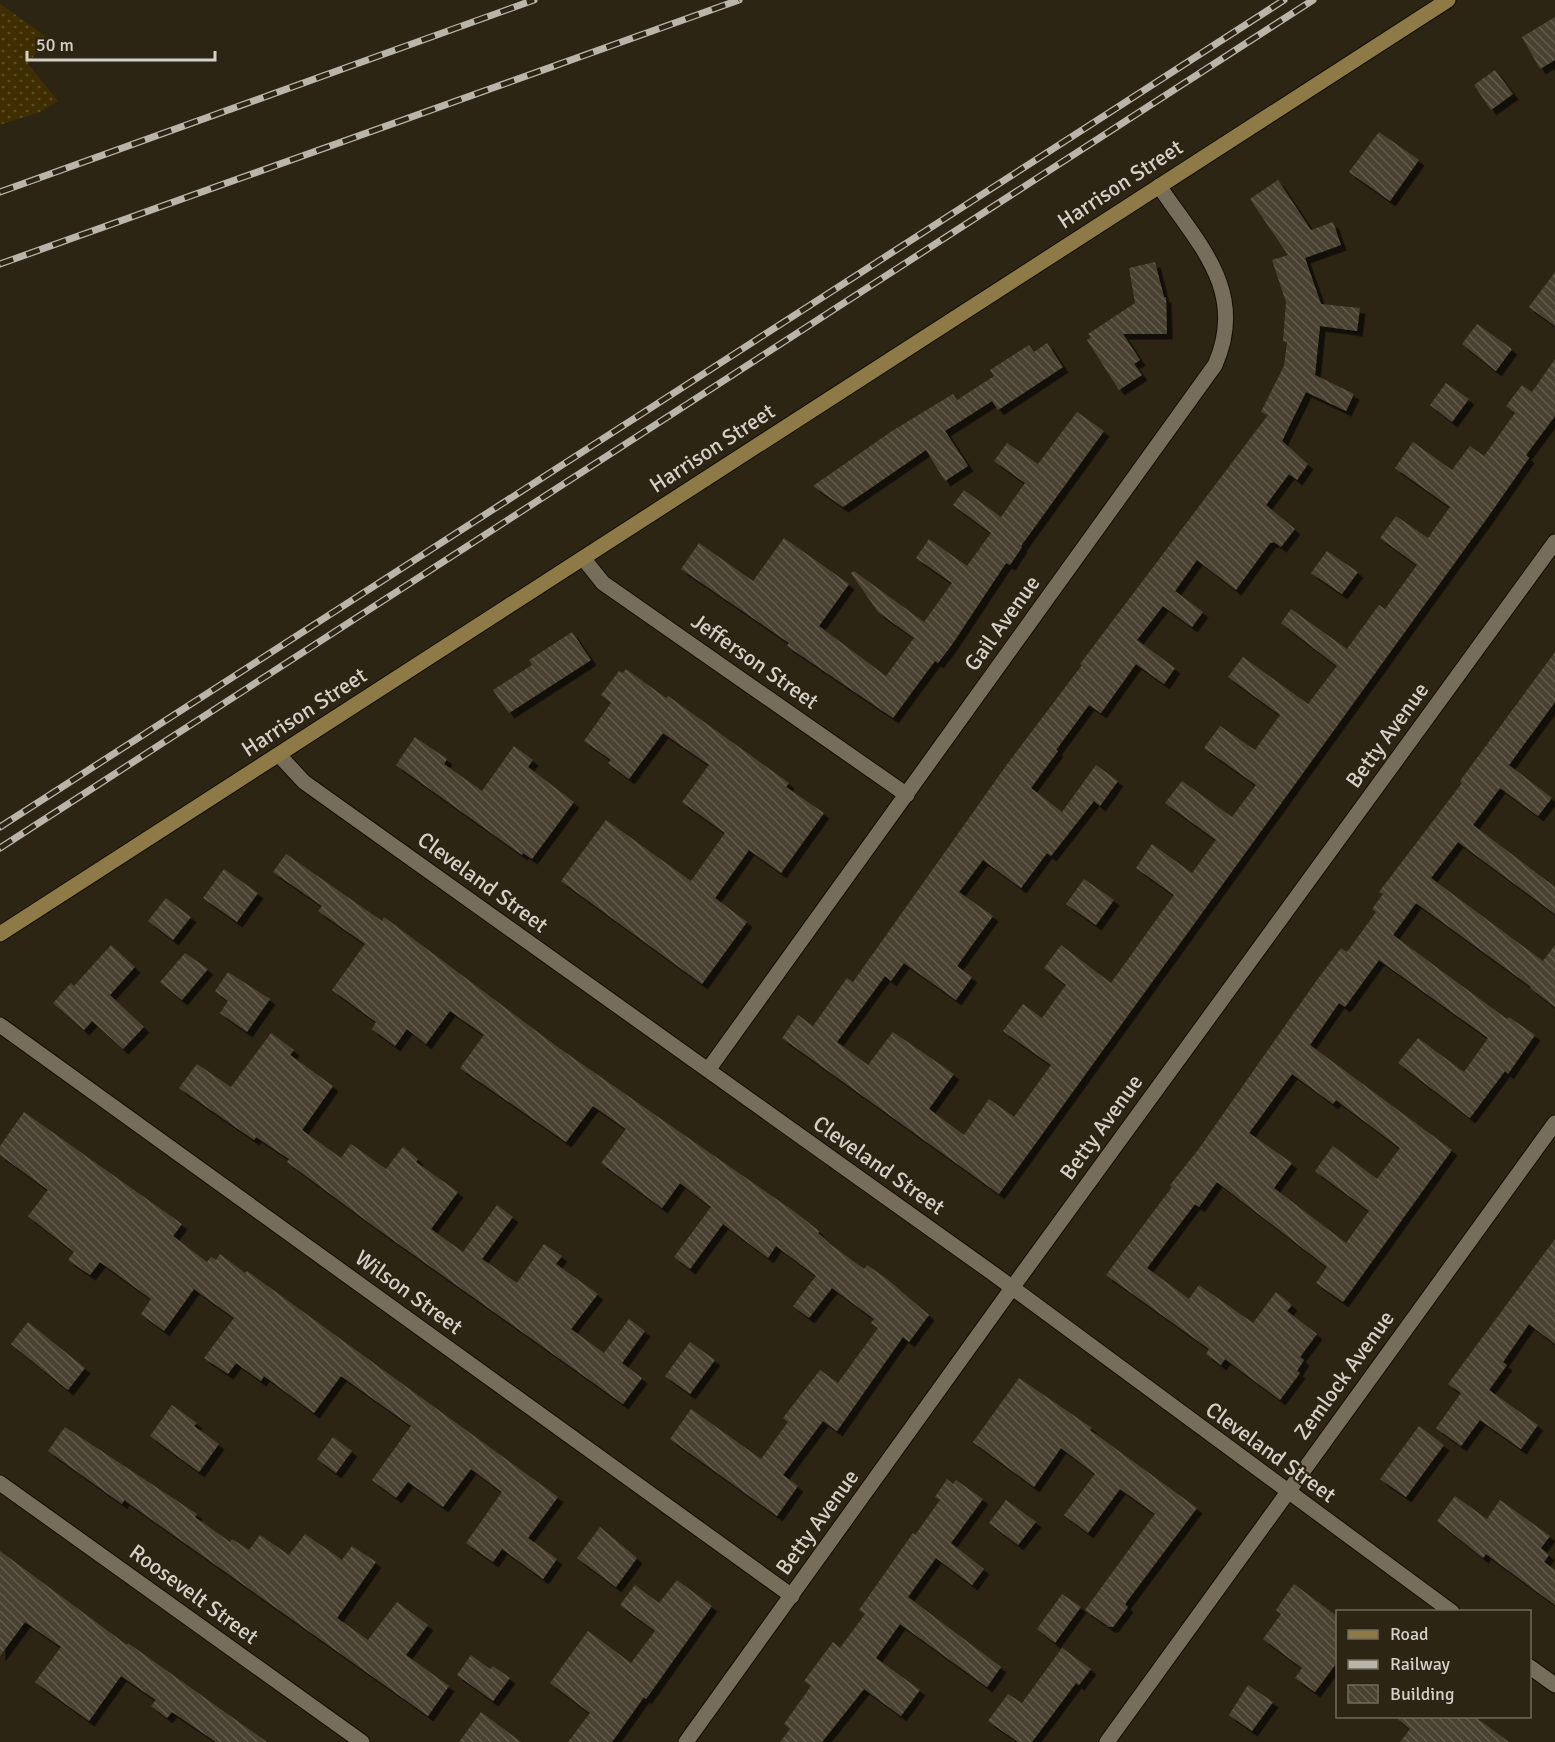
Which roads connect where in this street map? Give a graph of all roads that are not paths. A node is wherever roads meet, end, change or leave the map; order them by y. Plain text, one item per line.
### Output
1 (1448, 0) edge
2 (1159, 186) junction
3 (1555, 542) edge
4 (583, 558) junction
5 (279, 755) junction
6 (907, 795) junction
7 (0, 934) edge
8 (0, 1025) edge
9 (708, 1070) junction
10 (1555, 1123) edge
11 (1012, 1287) junction
12 (0, 1483) edge
13 (1287, 1492) junction
14 (792, 1596) junction
15 (1451, 1610) edge
16 (1531, 1668) edge
17 (1555, 1685) edge
18 (362, 1742) edge
19 (686, 1742) edge
20 (1107, 1742) edge

1 - 2 main road, Harrison Street
2 - 4 main road, Harrison Street
2 - 6 street, Gail Avenue
3 - 11 street, Betty Avenue
4 - 5 main road, Harrison Street
4 - 6 street, Jefferson Street
5 - 7 main road, Harrison Street
5 - 9 street, Cleveland Street
6 - 9 street, Gail Avenue
8 - 14 street, Wilson Street
9 - 11 street, Cleveland Street
10 - 13 street, Zemlock Avenue
11 - 13 street, Cleveland Street
11 - 14 street, Betty Avenue
12 - 18 street, Roosevelt Street
13 - 15 street, Cleveland Street
13 - 20 street, Zemlock Avenue
14 - 19 street, Betty Avenue
16 - 17 street

